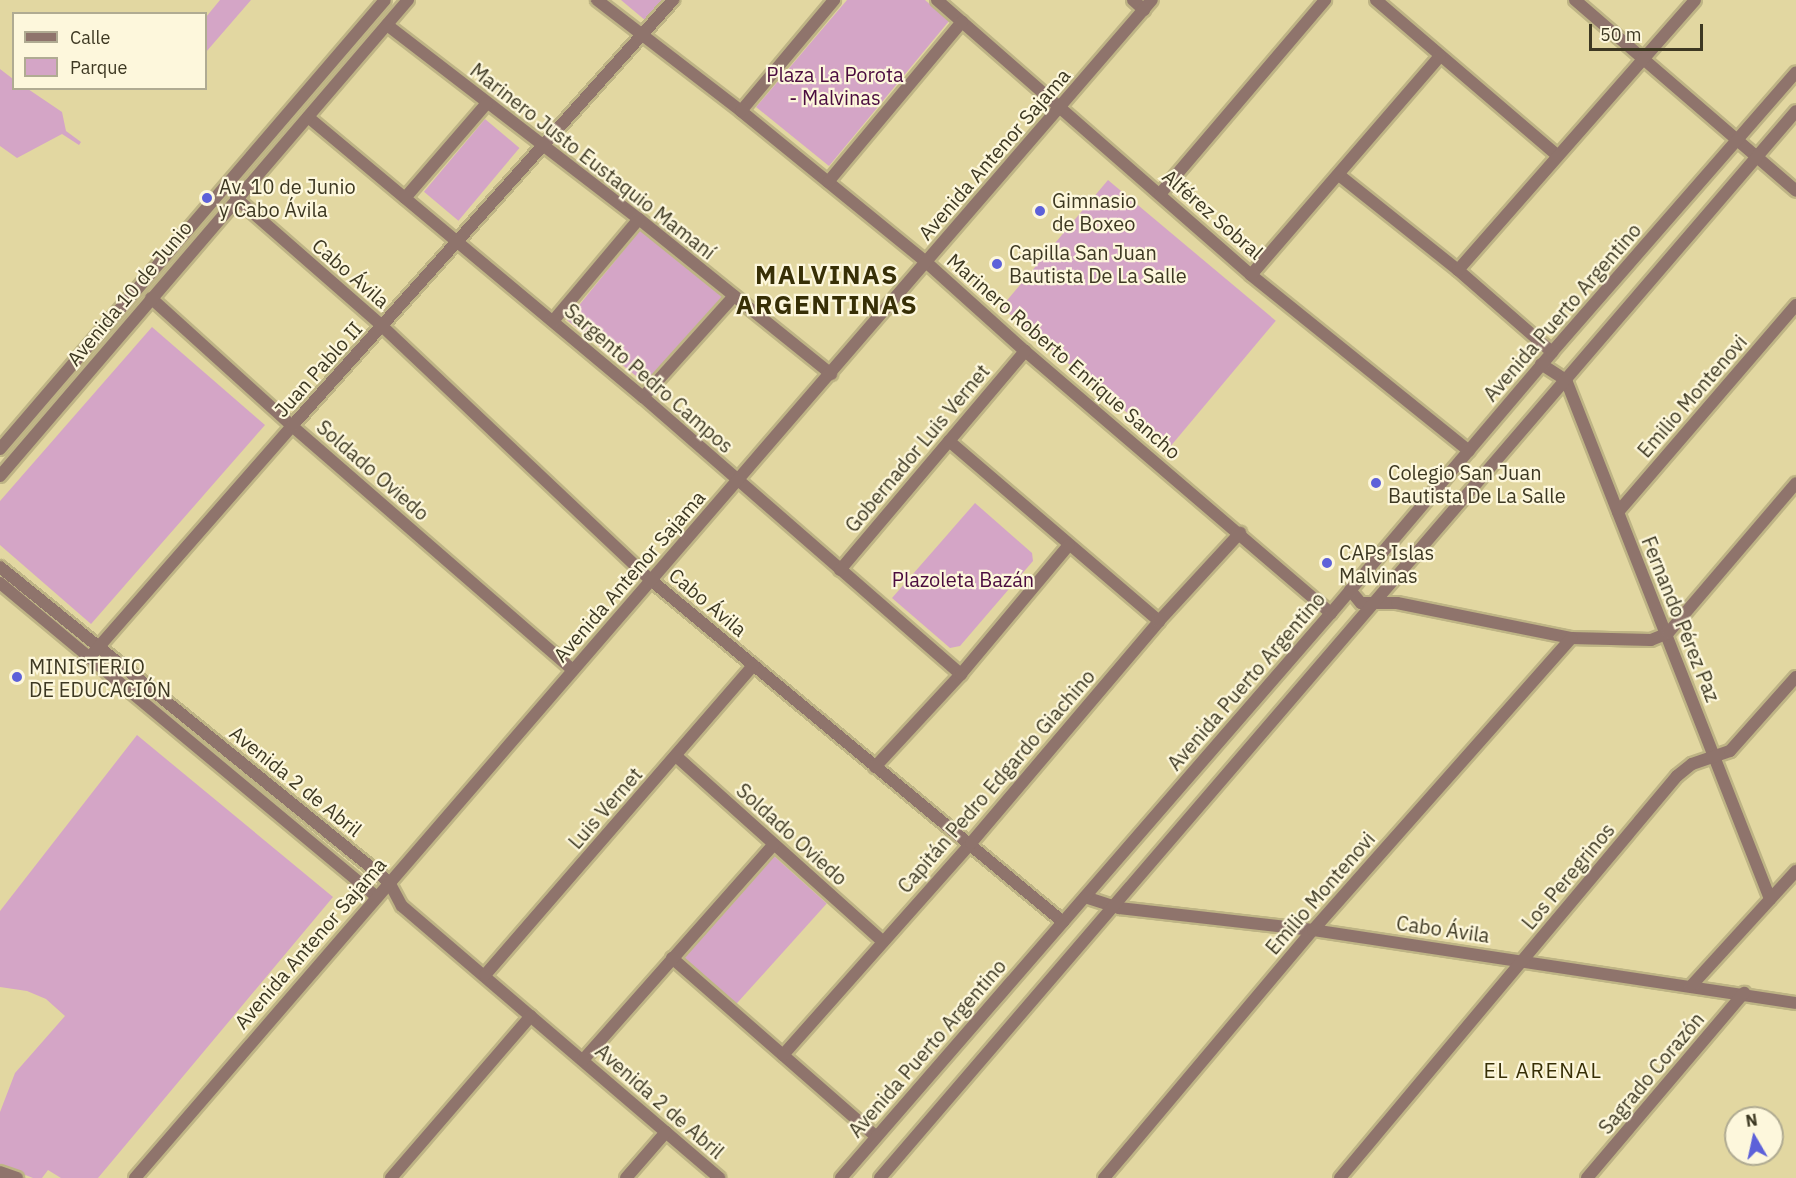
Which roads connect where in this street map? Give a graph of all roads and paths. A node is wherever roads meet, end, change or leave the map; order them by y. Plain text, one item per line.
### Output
1 (385, 0) edge
2 (408, 0) edge
3 (597, 0) edge
4 (673, 0) edge
5 (834, 0) edge
6 (937, 0) edge
7 (1133, 0) edge
8 (1325, 0) edge
9 (1376, 0) edge
10 (1575, 0) edge
11 (1695, 0) edge
12 (1148, 5) edge
13 (962, 22) junction
14 (387, 25) junction
15 (641, 36) junction
16 (1440, 56) junction
17 (1643, 60) junction
18 (1796, 72) edge
19 (487, 103) junction
20 (1060, 107) junction
21 (741, 111) junction
22 (1796, 111) edge
23 (308, 117) junction
24 (1735, 142) junction
25 (542, 147) junction
26 (1557, 155) junction
27 (1756, 158) junction
28 (1340, 176) junction
29 (828, 182) junction
30 (1796, 191) edge
31 (1160, 194) junction
32 (236, 198) junction
33 (405, 198) junction
34 (639, 219) junction
35 (457, 242) junction
36 (926, 262) junction
37 (1458, 270) junction
38 (1251, 275) junction
39 (734, 296) junction
40 (151, 298) junction
41 (1796, 305) edge
42 (553, 321) junction
43 (382, 326) junction
44 (1025, 351) junction
45 (1552, 352) junction
46 (1541, 364) junction
47 (831, 374) junction
48 (1566, 380) junction
49 (643, 397) junction
50 (292, 426) junction
51 (949, 441) junction
52 (0, 449) edge
53 (1469, 451) junction
54 (0, 476) edge
55 (738, 481) junction
56 (1796, 483) edge
57 (1618, 512) junction
58 (1240, 533) junction
59 (1069, 545) junction
60 (0, 567) edge
61 (840, 570) junction
62 (652, 581) junction
63 (0, 583) edge
64 (1350, 590) junction
65 (1374, 603) junction
66 (1331, 613) junction
67 (1159, 621) junction
68 (1668, 633) junction
69 (1571, 638) junction
70 (99, 646) junction
71 (89, 658) junction
72 (754, 665) junction
73 (572, 669) junction
74 (961, 674) junction
75 (1796, 677) edge
76 (1714, 755) junction
77 (676, 756) junction
78 (875, 767) junction
79 (971, 843) junction
80 (773, 845) junction
81 (1796, 871) edge
82 (389, 882) junction
83 (376, 896) junction
84 (1085, 897) junction
85 (1770, 899) junction
86 (1114, 906) junction
87 (1063, 922) junction
88 (1312, 930) junction
89 (882, 941) junction
90 (672, 958) junction
91 (1522, 961) junction
92 (485, 975) junction
93 (1691, 986) junction
94 (1744, 993) junction
95 (1796, 1003) edge
96 (531, 1016) junction
97 (783, 1055) junction
98 (583, 1060) junction
99 (666, 1132) junction
100 (875, 1136) junction
101 (0, 1172) edge
102 (139, 1174) edge
103 (17, 1178) edge
104 (152, 1178) edge
105 (391, 1178) edge
106 (626, 1178) edge
107 (719, 1178) edge
108 (841, 1178) edge
109 (880, 1178) edge
110 (1104, 1178) edge
111 (1340, 1178) edge
112 (1587, 1178) edge

1 - 52 street, Avenida 10 de Junio
2 - 14 street, Avenida 10 de Junio
3 - 15 street, Marinero Roberto Enrique Sancho
4 - 15 street, Juan Pablo II
5 - 21 street
6 - 13 street, Alférez Sobral
7 - 12 street
8 - 31 street
9 - 16 street
10 - 17 street
11 - 17 street
12 - 20 street, Avenida Antenor Sajama
13 - 20 street, Alférez Sobral
13 - 29 street
14 - 19 street, Marinero Justo Eustaquio Mamaní
14 - 23 street, Avenida 10 de Junio
15 - 21 street, Marinero Roberto Enrique Sancho
15 - 25 street, Juan Pablo II
16 - 26 street
16 - 28 street
17 - 24 street
17 - 26 street
18 - 24 street, Avenida Puerto Argentino
19 - 25 street, Marinero Justo Eustaquio Mamaní
19 - 33 street
20 - 31 street, Alférez Sobral
20 - 36 street, Avenida Antenor Sajama
21 - 29 street, Marinero Roberto Enrique Sancho
22 - 27 street
23 - 32 street, Avenida 10 de Junio
23 - 33 street, Sargento Pedro Campos
24 - 27 street
24 - 45 street, Avenida Puerto Argentino
25 - 34 street, Marinero Justo Eustaquio Mamaní
25 - 35 street, Juan Pablo II
26 - 37 street
27 - 30 street
27 - 48 street
28 - 37 street
28 - 38 street
29 - 36 street, Marinero Roberto Enrique Sancho
31 - 38 street, Alférez Sobral
32 - 40 street, Avenida 10 de Junio
32 - 43 street, Cabo Ávila
33 - 35 street, Sargento Pedro Campos
34 - 39 street, Marinero Justo Eustaquio Mamaní
34 - 42 street
35 - 42 street, Sargento Pedro Campos
35 - 43 street, Juan Pablo II
36 - 44 street, Marinero Roberto Enrique Sancho
36 - 47 street, Avenida Antenor Sajama
37 - 45 street
38 - 53 street, Alférez Sobral
39 - 47 street, Marinero Justo Eustaquio Mamaní
39 - 49 street
40 - 50 street, Soldado Oviedo
40 - 54 street, Avenida 10 de Junio
41 - 57 street, Emilio Montenovi
42 - 49 street, Sargento Pedro Campos
43 - 50 street, Juan Pablo II
43 - 62 street, Cabo Ávila
44 - 51 street, Gobernador Luis Vernet
44 - 58 street, Marinero Roberto Enrique Sancho
45 - 46 street, Avenida Puerto Argentino
46 - 48 street
46 - 53 street, Avenida Puerto Argentino
47 - 55 street, Avenida Antenor Sajama
48 - 57 street, Fernando Pérez Paz
48 - 65 street
49 - 55 street, Sargento Pedro Campos
50 - 70 street, Juan Pablo II
50 - 73 street, Soldado Oviedo
51 - 59 street
51 - 61 street, Gobernador Luis Vernet
53 - 64 street, Avenida Puerto Argentino
55 - 61 street, Sargento Pedro Campos
55 - 62 street, Avenida Antenor Sajama
56 - 68 street
57 - 68 street, Fernando Pérez Paz
58 - 66 street, Marinero Roberto Enrique Sancho
58 - 67 street, Capitán Pedro Edgardo Giachino
59 - 67 street
59 - 74 street
60 - 70 street, Avenida 2 de Abril
61 - 74 street, Sargento Pedro Campos
62 - 72 street, Cabo Ávila
62 - 73 street, Avenida Antenor Sajama
63 - 71 street, Avenida 2 de Abril
64 - 65 street
64 - 66 street, Avenida Puerto Argentino
65 - 69 street
65 - 86 street
66 - 84 street, Avenida Puerto Argentino
67 - 79 street, Capitán Pedro Edgardo Giachino
68 - 69 street
68 - 76 street, Fernando Pérez Paz
69 - 88 street, Emilio Montenovi
70 - 71 street, Juan Pablo II
70 - 82 street, Avenida 2 de Abril
71 - 83 street, Avenida 2 de Abril
72 - 77 street, Luis Vernet
72 - 78 street, Cabo Ávila
73 - 82 street, Avenida Antenor Sajama
74 - 78 street
75 - 76 street, Los Peregrinos
76 - 85 street, Fernando Pérez Paz
76 - 91 street, Los Peregrinos
77 - 80 street, Soldado Oviedo
77 - 92 street, Luis Vernet
78 - 79 street, Cabo Ávila
79 - 87 street, Cabo Ávila
79 - 89 street, Capitán Pedro Edgardo Giachino
80 - 89 street, Soldado Oviedo
80 - 90 street
81 - 85 street, Sagrado Corazón
82 - 83 street, Avenida Antenor Sajama
82 - 92 street, Avenida 2 de Abril
83 - 102 street, Avenida Antenor Sajama
84 - 86 street, Cabo Ávila
84 - 87 street, Avenida Puerto Argentino
85 - 93 street, Sagrado Corazón
86 - 88 street, Cabo Ávila
86 - 109 street
87 - 100 street, Avenida Puerto Argentino
88 - 91 street, Cabo Ávila
88 - 110 street, Emilio Montenovi
89 - 97 street, Capitán Pedro Edgardo Giachino
90 - 97 street
90 - 98 street
91 - 93 street, Cabo Ávila
91 - 111 street, Los Peregrinos
92 - 96 street, Avenida 2 de Abril
93 - 94 street, Cabo Ávila
94 - 95 street, Cabo Ávila
94 - 112 street, Sagrado Corazón
96 - 98 street, Avenida 2 de Abril
96 - 105 street
97 - 100 street
98 - 99 street, Avenida 2 de Abril
99 - 106 street
99 - 107 street, Avenida 2 de Abril
100 - 108 street, Avenida Puerto Argentino
101 - 103 street
102 - 104 street

